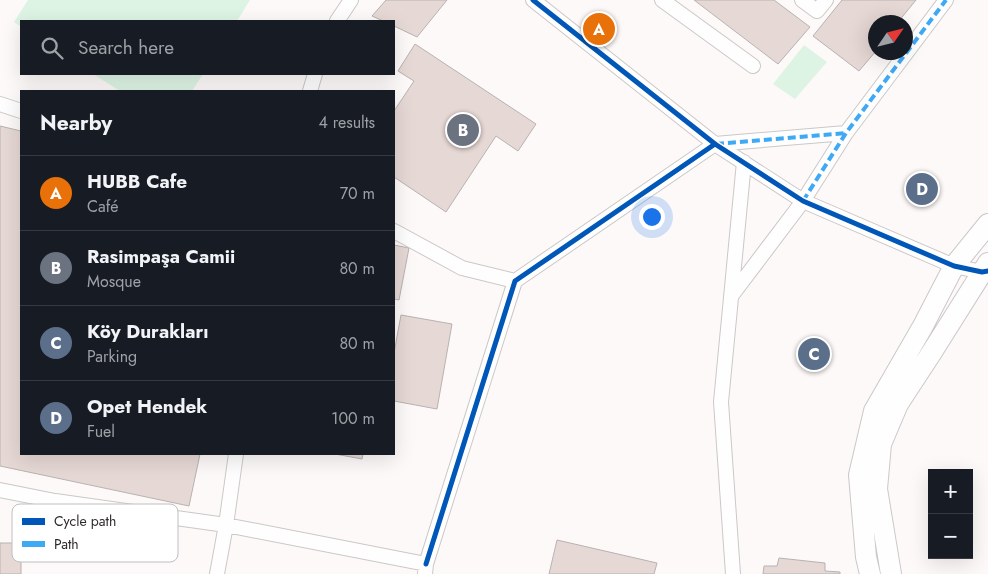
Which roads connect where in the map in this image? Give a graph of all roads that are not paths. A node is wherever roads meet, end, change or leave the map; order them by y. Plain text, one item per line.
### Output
1 (351, 0) edge
2 (532, 0) edge
3 (662, 0) edge
4 (802, 0) edge
5 (826, 0) edge
6 (946, 0) edge
7 (337, 20) edge
8 (753, 66) dead end
9 (315, 75) edge
10 (310, 90) edge
11 (0, 104) edge
12 (20, 111) edge
13 (846, 133) junction
14 (715, 144) junction
15 (744, 162) junction
16 (803, 201) junction
17 (988, 224) edge
18 (395, 231) edge
19 (954, 266) junction
20 (986, 269) edge
21 (516, 281) junction
22 (731, 296) junction
23 (236, 455) edge
24 (0, 490) edge
25 (76, 504) edge
26 (178, 518) edge
27 (226, 525) junction
28 (425, 569) edge
29 (217, 574) edge
30 (733, 574) edge
31 (870, 574) edge
32 (892, 574) edge

1 - 7 street
2 - 14 street
3 - 8 street
4 - 5 street
6 - 13 street
9 - 10 street
11 - 12 street
13 - 14 street
13 - 16 street
14 - 15 street
14 - 21 street
15 - 16 street
15 - 22 street
16 - 19 street
16 - 22 street
17 - 19 main road
18 - 21 street
19 - 20 street
19 - 31 main road
20 - 32 main road
21 - 28 street
22 - 30 street
23 - 27 street
24 - 25 street
26 - 27 street
27 - 28 street
27 - 29 street

